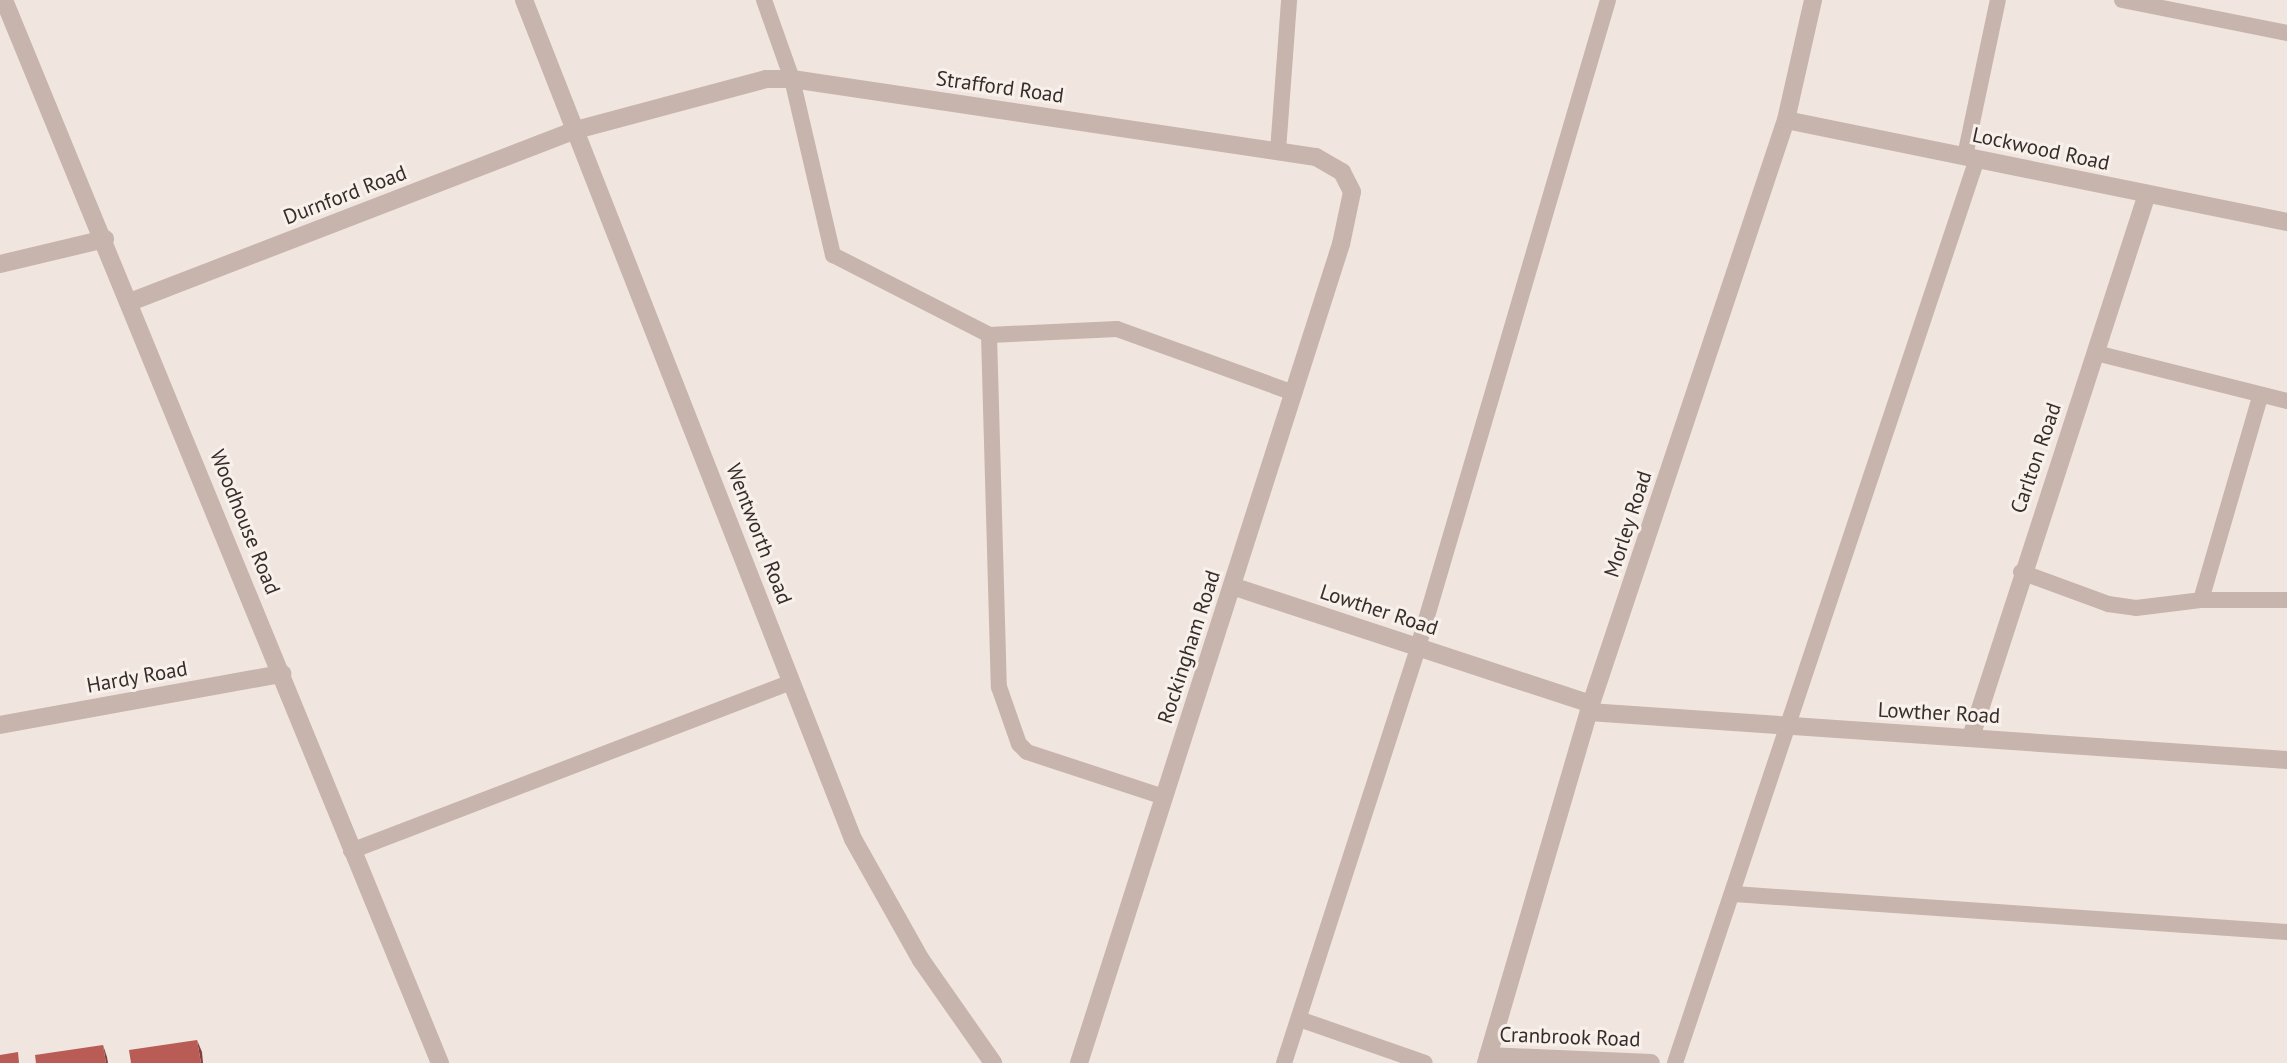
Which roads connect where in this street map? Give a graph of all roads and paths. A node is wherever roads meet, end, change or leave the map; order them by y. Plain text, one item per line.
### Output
1 (4, 0) edge
2 (524, 0) edge
3 (764, 0) edge
4 (1289, 0) edge
5 (1608, 0) edge
6 (1813, 0) edge
7 (1998, 0) edge
8 (2122, 0) edge
9 (2287, 33) edge
10 (792, 79) junction
11 (1786, 120) junction
12 (576, 130) junction
13 (1278, 151) junction
14 (1971, 158) junction
15 (2147, 194) junction
16 (2287, 222) edge
17 (105, 239) junction
18 (1341, 244) joint
19 (0, 264) edge
20 (130, 302) junction
21 (989, 335) junction
22 (2096, 353) junction
23 (1294, 393) junction
24 (2260, 397) junction
25 (2287, 401) edge
26 (2021, 572) junction
27 (1233, 586) junction
28 (2201, 600) junction
29 (2287, 600) edge
30 (1418, 647) junction
31 (282, 674) junction
32 (792, 682) junction
33 (1590, 708) junction
34 (0, 725) edge
35 (1787, 729) junction
36 (1970, 737) junction
37 (2287, 760) edge
38 (1164, 797) junction
39 (351, 851) junction
40 (1734, 894) junction
41 (2287, 932) edge
42 (1298, 1019) junction
43 (1487, 1059) edge
44 (440, 1063) edge
45 (993, 1063) edge
46 (1079, 1063) edge
47 (1284, 1063) edge
48 (1424, 1063) edge
49 (1651, 1063) edge
50 (1675, 1063) edge

1 - 17 street, Woodhouse Road
2 - 12 street, Wentworth Road
3 - 10 lane
4 - 13 lane
5 - 30 lane
6 - 11 street, Morley Road
7 - 14 lane
8 - 9 lane
10 - 12 street, Strafford Road
10 - 13 street, Strafford Road
10 - 21 lane
11 - 14 street, Lockwood Road
11 - 33 street, Morley Road
12 - 20 street, Durnford Road
12 - 32 street, Wentworth Road
13 - 18 street, Strafford Road
14 - 15 street, Lockwood Road
14 - 35 lane
15 - 16 street, Lockwood Road
15 - 22 street, Carlton Road
17 - 19 street
17 - 20 street, Woodhouse Road
18 - 23 street, Rockingham Road
20 - 31 street, Woodhouse Road
21 - 23 lane
21 - 38 lane
22 - 24 lane
22 - 26 street, Carlton Road
23 - 27 street, Rockingham Road
24 - 25 lane
24 - 28 lane
26 - 28 lane
26 - 36 street, Carlton Road
27 - 30 street, Lowther Road
27 - 38 street, Rockingham Road
28 - 29 lane
30 - 33 street, Lowther Road
30 - 42 lane
31 - 34 street, Hardy Road
31 - 39 street, Woodhouse Road
32 - 39 lane
32 - 45 street, Wentworth Road
33 - 35 street, Lowther Road
33 - 43 street, Morley Road
35 - 36 street, Lowther Road
35 - 40 lane
36 - 37 street, Lowther Road
38 - 46 street, Rockingham Road
39 - 44 street, Woodhouse Road
40 - 41 lane
40 - 50 lane
42 - 47 lane
42 - 48 lane
43 - 49 street, Cranbrook Road

